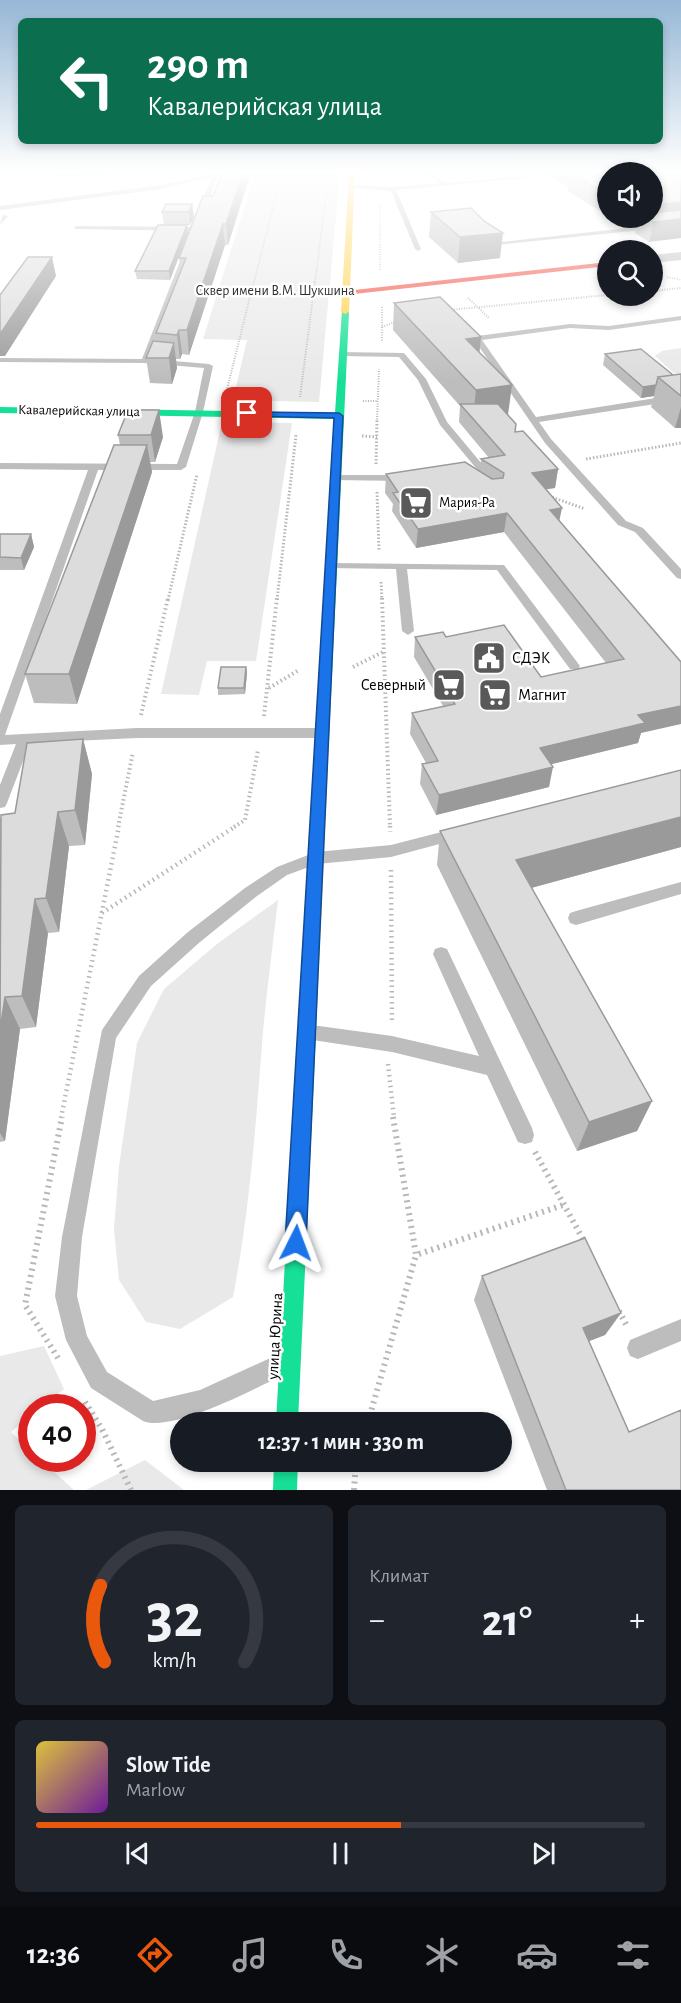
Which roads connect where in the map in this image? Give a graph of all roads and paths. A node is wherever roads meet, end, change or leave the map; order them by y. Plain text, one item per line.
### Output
1 (190, 243) edge
2 (265, 243) edge
3 (320, 243) edge
4 (348, 243) edge
5 (380, 243) edge
6 (415, 243) edge
7 (500, 243) edge
8 (486, 244) edge
9 (418, 249) dead end
10 (681, 256) edge
11 (663, 258) edge
12 (597, 265) edge
13 (380, 274) dead end
14 (681, 288) edge
15 (663, 290) edge
16 (345, 293) junction
17 (466, 295) dead end
18 (597, 296) edge
19 (383, 305) dead end
20 (477, 307) junction
21 (444, 311) edge
22 (489, 318) dead end
23 (681, 318) edge
24 (402, 320) edge
25 (382, 327) junction
26 (342, 354) junction
27 (379, 354) junction
28 (0, 360) edge
29 (145, 361) junction
30 (226, 393) dead end
31 (681, 397) edge
32 (0, 410) edge
33 (199, 412) junction
34 (298, 415) junction
35 (339, 416) junction
36 (534, 420) junction
37 (681, 443) edge
38 (484, 451) edge
39 (468, 454) junction
40 (568, 462) junction
41 (0, 466) edge
42 (94, 467) junction
43 (198, 470) dead end
44 (484, 472) edge
45 (414, 476) edge
46 (336, 478) junction
47 (376, 478) junction
48 (539, 493) edge
49 (622, 523) junction
50 (331, 566) junction
51 (380, 566) junction
52 (401, 566) junction
53 (681, 575) edge
54 (408, 631) dead end
55 (574, 666) dead end
56 (0, 732) edge
57 (137, 733) junction
58 (261, 733) junction
59 (322, 733) junction
60 (25, 739) junction
61 (0, 740) edge
62 (0, 803) edge
63 (472, 830) edge
64 (391, 851) junction
65 (316, 858) junction
66 (681, 888) edge
67 (102, 914) junction
68 (576, 918) dead end
69 (441, 954) dead end
70 (307, 1032) junction
71 (393, 1044) junction
72 (493, 1068) junction
73 (525, 1135) joint
74 (566, 1204) junction
75 (586, 1245) edge
76 (416, 1255) junction
77 (25, 1305) dead end
78 (617, 1307) edge
79 (681, 1330) edge
80 (638, 1348) joint
81 (290, 1359) junction
82 (287, 1412) edge
83 (371, 1412) edge
84 (286, 1472) edge
85 (355, 1472) edge
86 (285, 1490) edge
87 (354, 1490) edge

1 - 29 lane
2 - 30 path
3 - 34 path
4 - 16 street, улица Юрина
5 - 13 path
6 - 9 lane
7 - 8 lane
10 - 11 street
12 - 16 street
14 - 15 path
16 - 26 street, улица Юрина
17 - 20 path
18 - 20 path
19 - 25 path
20 - 21 path
20 - 22 path
23 - 36 lane
24 - 25 path
25 - 27 path
26 - 27 lane
26 - 35 street, улица Юрина
27 - 39 lane
27 - 47 path
28 - 29 lane
29 - 33 lane
31 - 36 lane
32 - 33 street, Кавалерийская улица
33 - 34 street, Кавалерийская улица
33 - 42 lane
34 - 35 street, Кавалерийская улица
34 - 58 path
35 - 46 street, улица Юрина
36 - 40 lane
37 - 40 path
38 - 39 lane
39 - 44 lane
40 - 49 lane
41 - 42 lane
42 - 56 lane
43 - 57 path
45 - 47 lane
46 - 47 lane
46 - 50 street, улица Юрина
47 - 51 path
48 - 49 path
49 - 53 lane
50 - 51 lane
50 - 59 street, улица Юрина
51 - 52 lane
51 - 64 path
52 - 54 lane
52 - 55 lane
57 - 58 lane
57 - 60 lane
57 - 67 path
58 - 59 lane
58 - 67 path
59 - 65 street, улица Юрина
60 - 61 lane
60 - 62 lane
63 - 64 lane
64 - 65 lane
64 - 71 path
65 - 70 street, улица Юрина
65 - 81 lane
66 - 68 lane
67 - 77 path
69 - 72 lane
70 - 71 lane
70 - 81 street, улица Юрина
71 - 72 lane
71 - 76 path
72 - 73 lane
73 - 74 path
74 - 75 path
74 - 76 path
76 - 83 path
78 - 80 path
79 - 80 lane
81 - 82 street, улица Юрина
84 - 86 street
85 - 87 path

